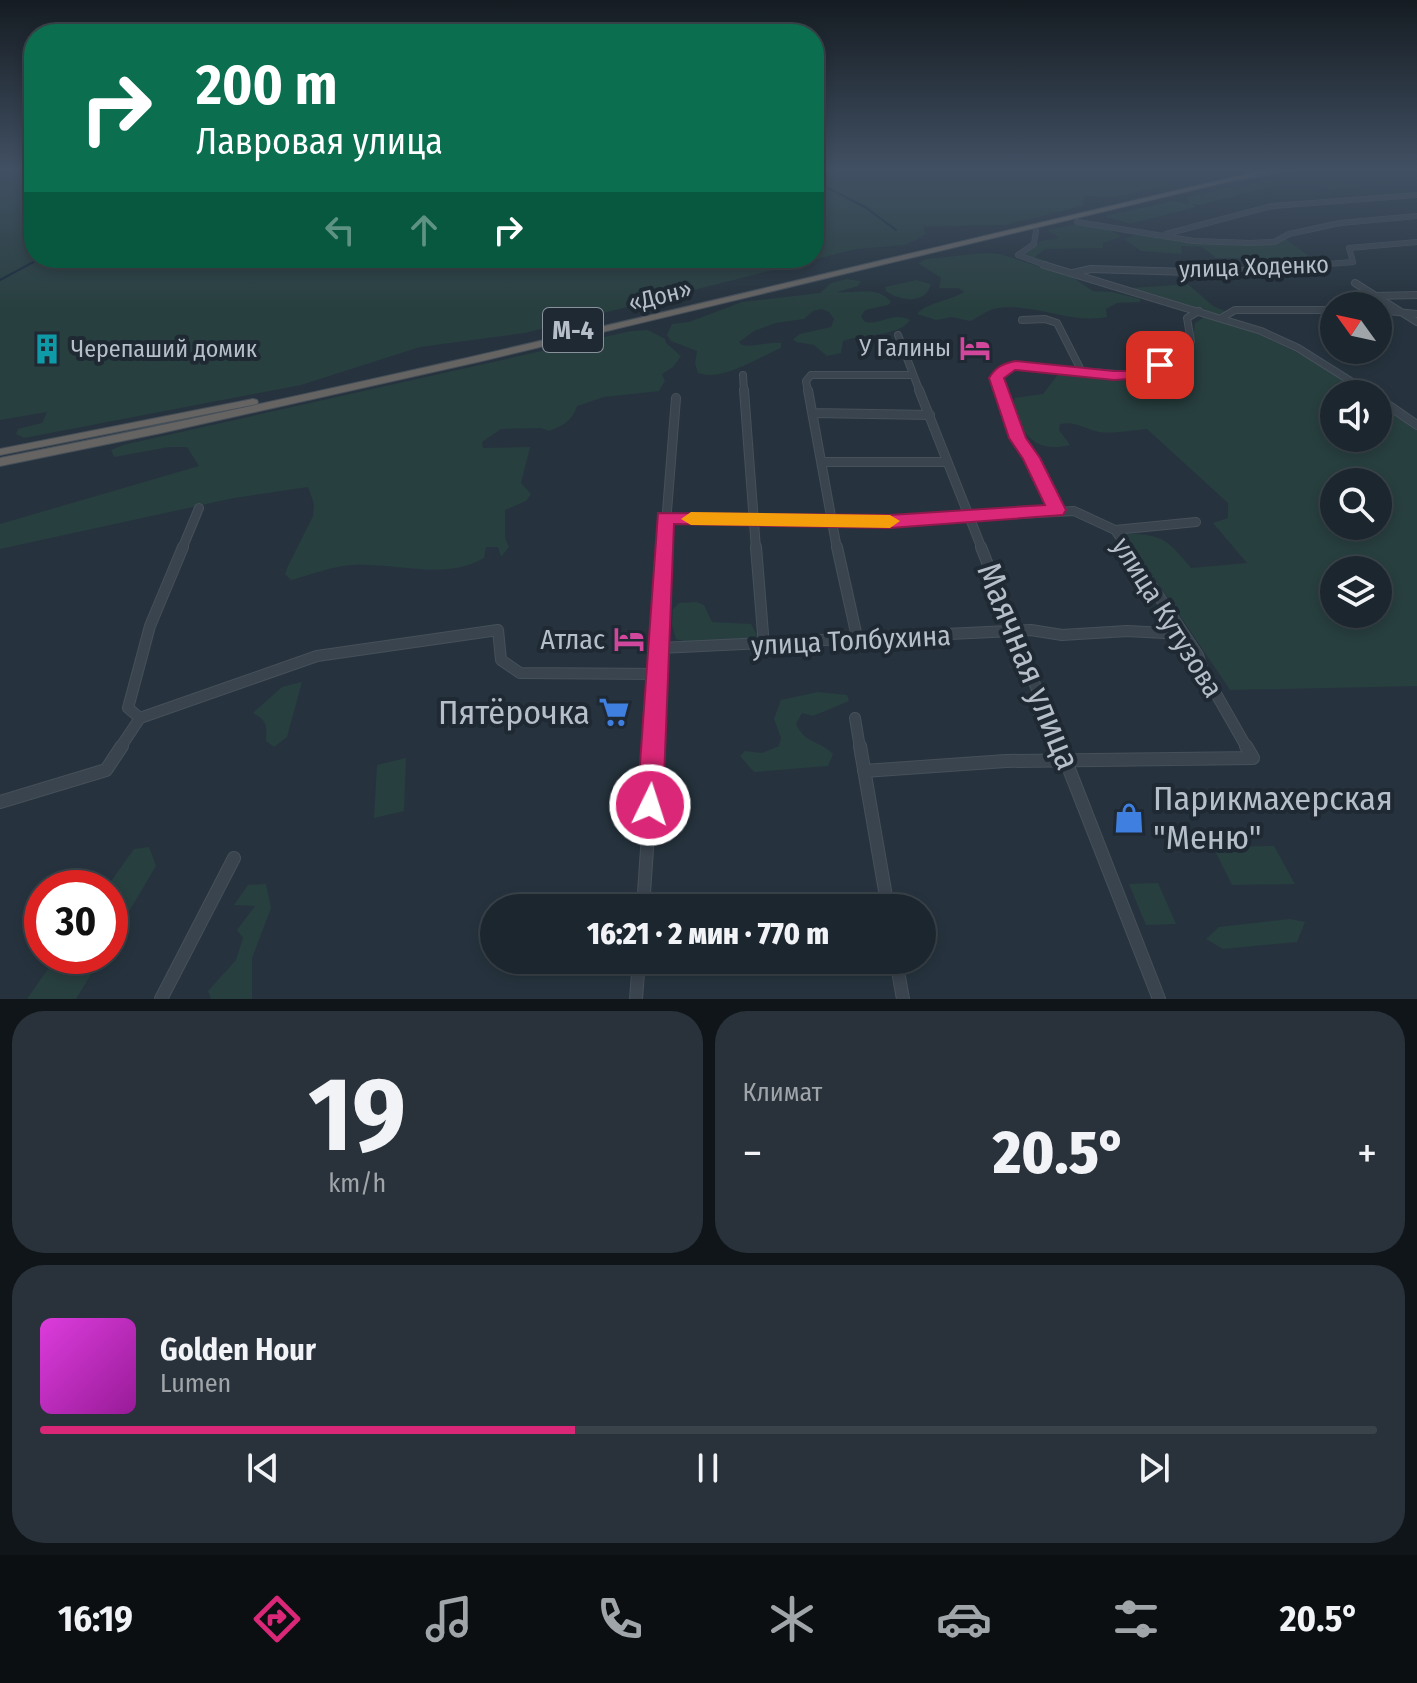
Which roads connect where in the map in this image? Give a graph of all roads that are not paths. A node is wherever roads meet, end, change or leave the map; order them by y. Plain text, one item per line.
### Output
1 (1063, 215) edge
2 (1086, 215) edge
3 (1239, 215) edge
4 (1417, 216) edge
5 (1077, 222) dead end
6 (1036, 231) dead end
7 (1158, 236) junction
8 (1417, 242) edge
9 (1073, 273) junction
10 (1355, 283) dead end
11 (1367, 292) edge
12 (1417, 295) edge
13 (1392, 296) edge
14 (1392, 306) edge
15 (1320, 310) edge
16 (1199, 311) junction
17 (1392, 312) edge
18 (1406, 314) junction
19 (1417, 314) edge
20 (1223, 317) junction
21 (1022, 320) dead end
22 (1417, 322) edge
23 (898, 335) dead end
24 (1081, 370) junction
25 (743, 375) dead end
26 (913, 375) junction
27 (1349, 380) edge
28 (676, 398) dead end
29 (1392, 408) edge
30 (814, 413) junction
31 (930, 415) junction
32 (1417, 425) edge
33 (0, 452) edge
34 (0, 462) edge
35 (822, 462) junction
36 (946, 462) junction
37 (199, 508) dead end
38 (1056, 510) junction
39 (970, 515) junction
40 (665, 518) junction
41 (753, 520) junction
42 (831, 520) junction
43 (1196, 522) dead end
44 (1115, 530) junction
45 (1014, 633) junction
46 (1184, 634) junction
47 (857, 637) junction
48 (764, 646) junction
49 (660, 648) junction
50 (658, 674) junction
51 (140, 718) junction
52 (855, 718) dead end
53 (1066, 760) junction
54 (864, 771) junction
55 (0, 802) edge
56 (234, 858) dead end
57 (644, 894) edge
58 (886, 894) edge
59 (638, 974) edge
60 (899, 974) edge
61 (161, 999) edge
62 (636, 999) edge
63 (903, 999) edge
64 (1159, 999) edge

1 - 33 highway, «Дон» / М-4
2 - 34 highway, «Дон» / М-4
3 - 7 street
4 - 7 street
5 - 7 street
6 - 9 street
8 - 9 street, улица Ходенко
9 - 16 street
10 - 11 street
12 - 13 street
14 - 18 street
15 - 20 street
16 - 20 street
16 - 24 street
17 - 18 street
18 - 19 street
18 - 22 street
20 - 27 street
21 - 24 street
23 - 26 street, Маячная улица
24 - 38 street
25 - 41 street
26 - 30 street
26 - 31 street, Маячная улица
28 - 40 street
29 - 32 street
30 - 31 street
30 - 35 street
31 - 36 street, Маячная улица
35 - 36 street
35 - 42 street
36 - 39 street, Маячная улица
37 - 51 street
38 - 39 street, улица Кутузова
38 - 44 street, улица Кутузова
39 - 42 street, улица Кутузова
39 - 45 street, Маячная улица
40 - 41 street, улица Кутузова
40 - 49 street
41 - 42 street, улица Кутузова
41 - 48 street
42 - 47 street
43 - 44 street
44 - 46 street, улица Кутузова
45 - 46 street, улица Толбухина
45 - 47 street, улица Толбухина
45 - 53 street, Маячная улица
46 - 53 street, улица Кутузова
47 - 48 street, улица Толбухина
48 - 49 street, улица Толбухина
49 - 50 street
50 - 51 street
50 - 57 street
51 - 55 street
52 - 54 street
53 - 54 street
53 - 64 street, Маячная улица
54 - 58 street
56 - 61 street
59 - 62 street
60 - 63 street

